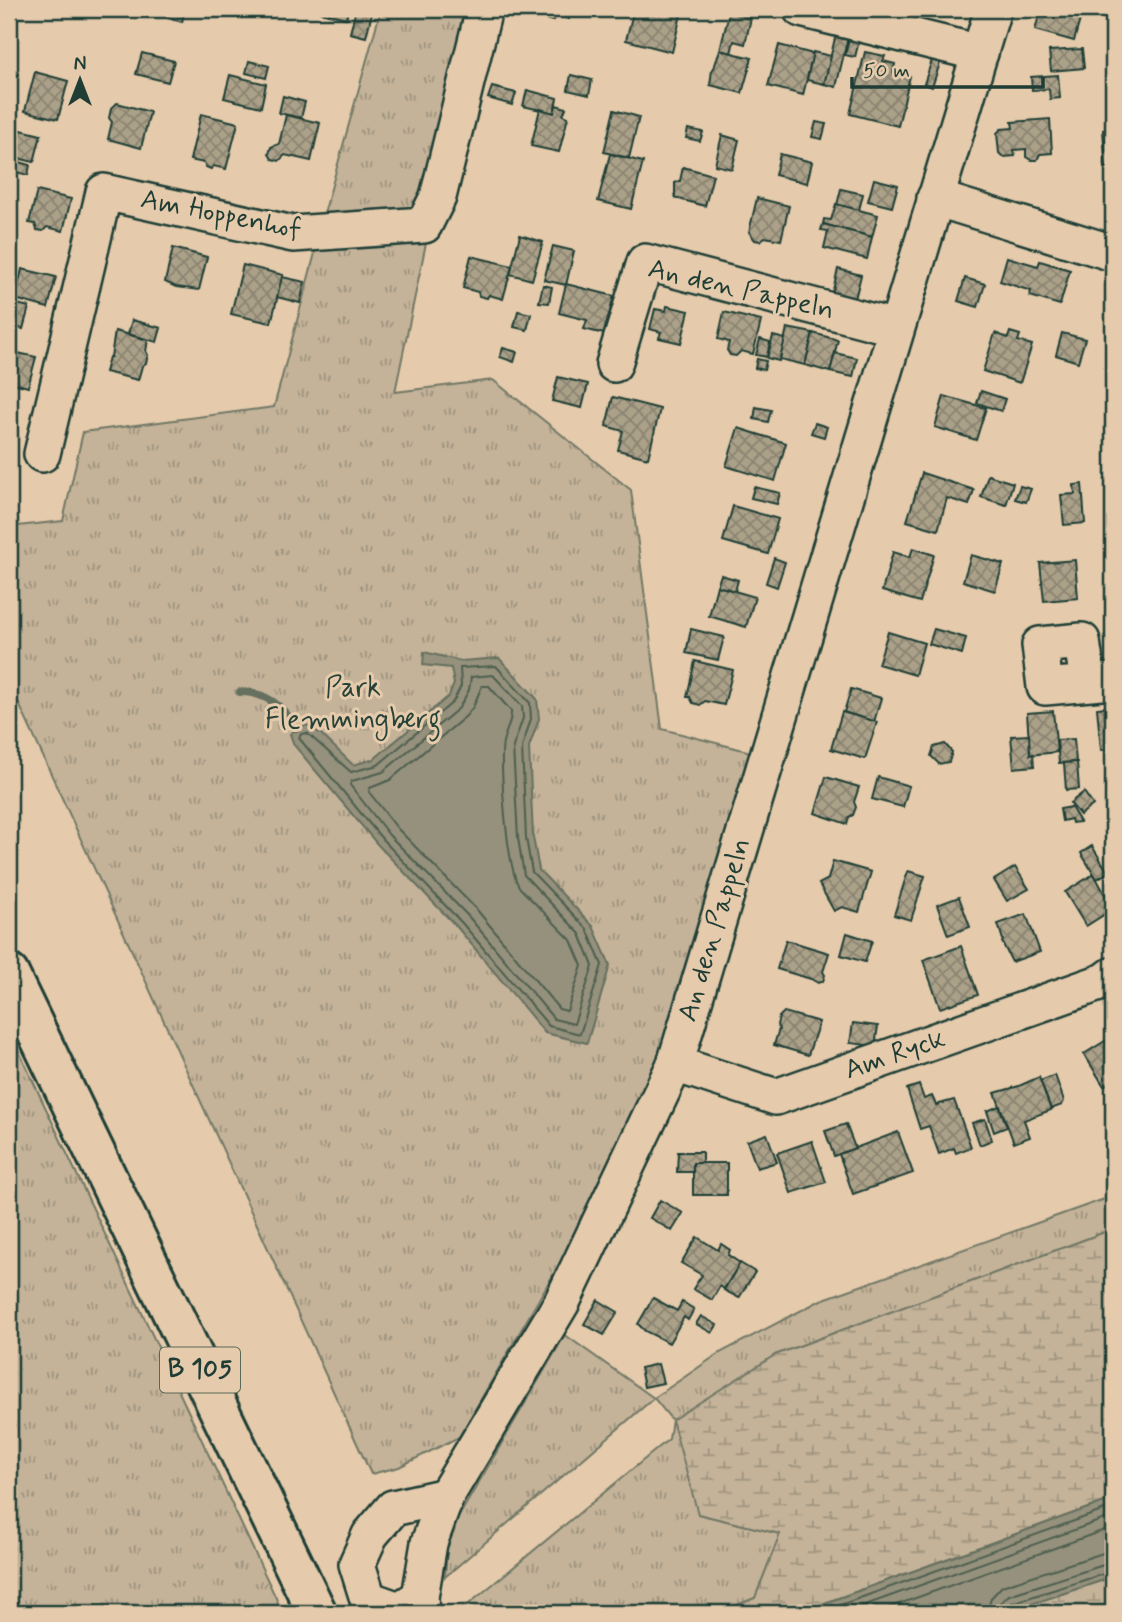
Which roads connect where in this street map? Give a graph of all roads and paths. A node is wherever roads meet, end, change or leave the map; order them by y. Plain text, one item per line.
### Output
1 (484, 9) edge
2 (801, 9) edge
3 (993, 9) edge
4 (980, 53) junction
5 (935, 198) junction
6 (1113, 253) edge
7 (897, 328) junction
8 (614, 364) dead end
9 (42, 454) dead end
10 (9, 974) edge
11 (1113, 975) edge
12 (675, 1064) junction
13 (446, 1496) junction
14 (421, 1605) edge
15 (317, 1613) edge

1 - 9 street, Am Hoppenhof
2 - 4 street
3 - 4 street, An den Pappeln
4 - 5 street, An den Pappeln
5 - 6 street
5 - 7 street, An den Pappeln
7 - 8 street, An den Pappeln
7 - 12 street, An den Pappeln
10 - 15 highway, B 105
11 - 12 street, Am Ryck
12 - 13 street, An den Pappeln
13 - 14 street, An den Pappeln
13 - 14 street, An den Pappeln

